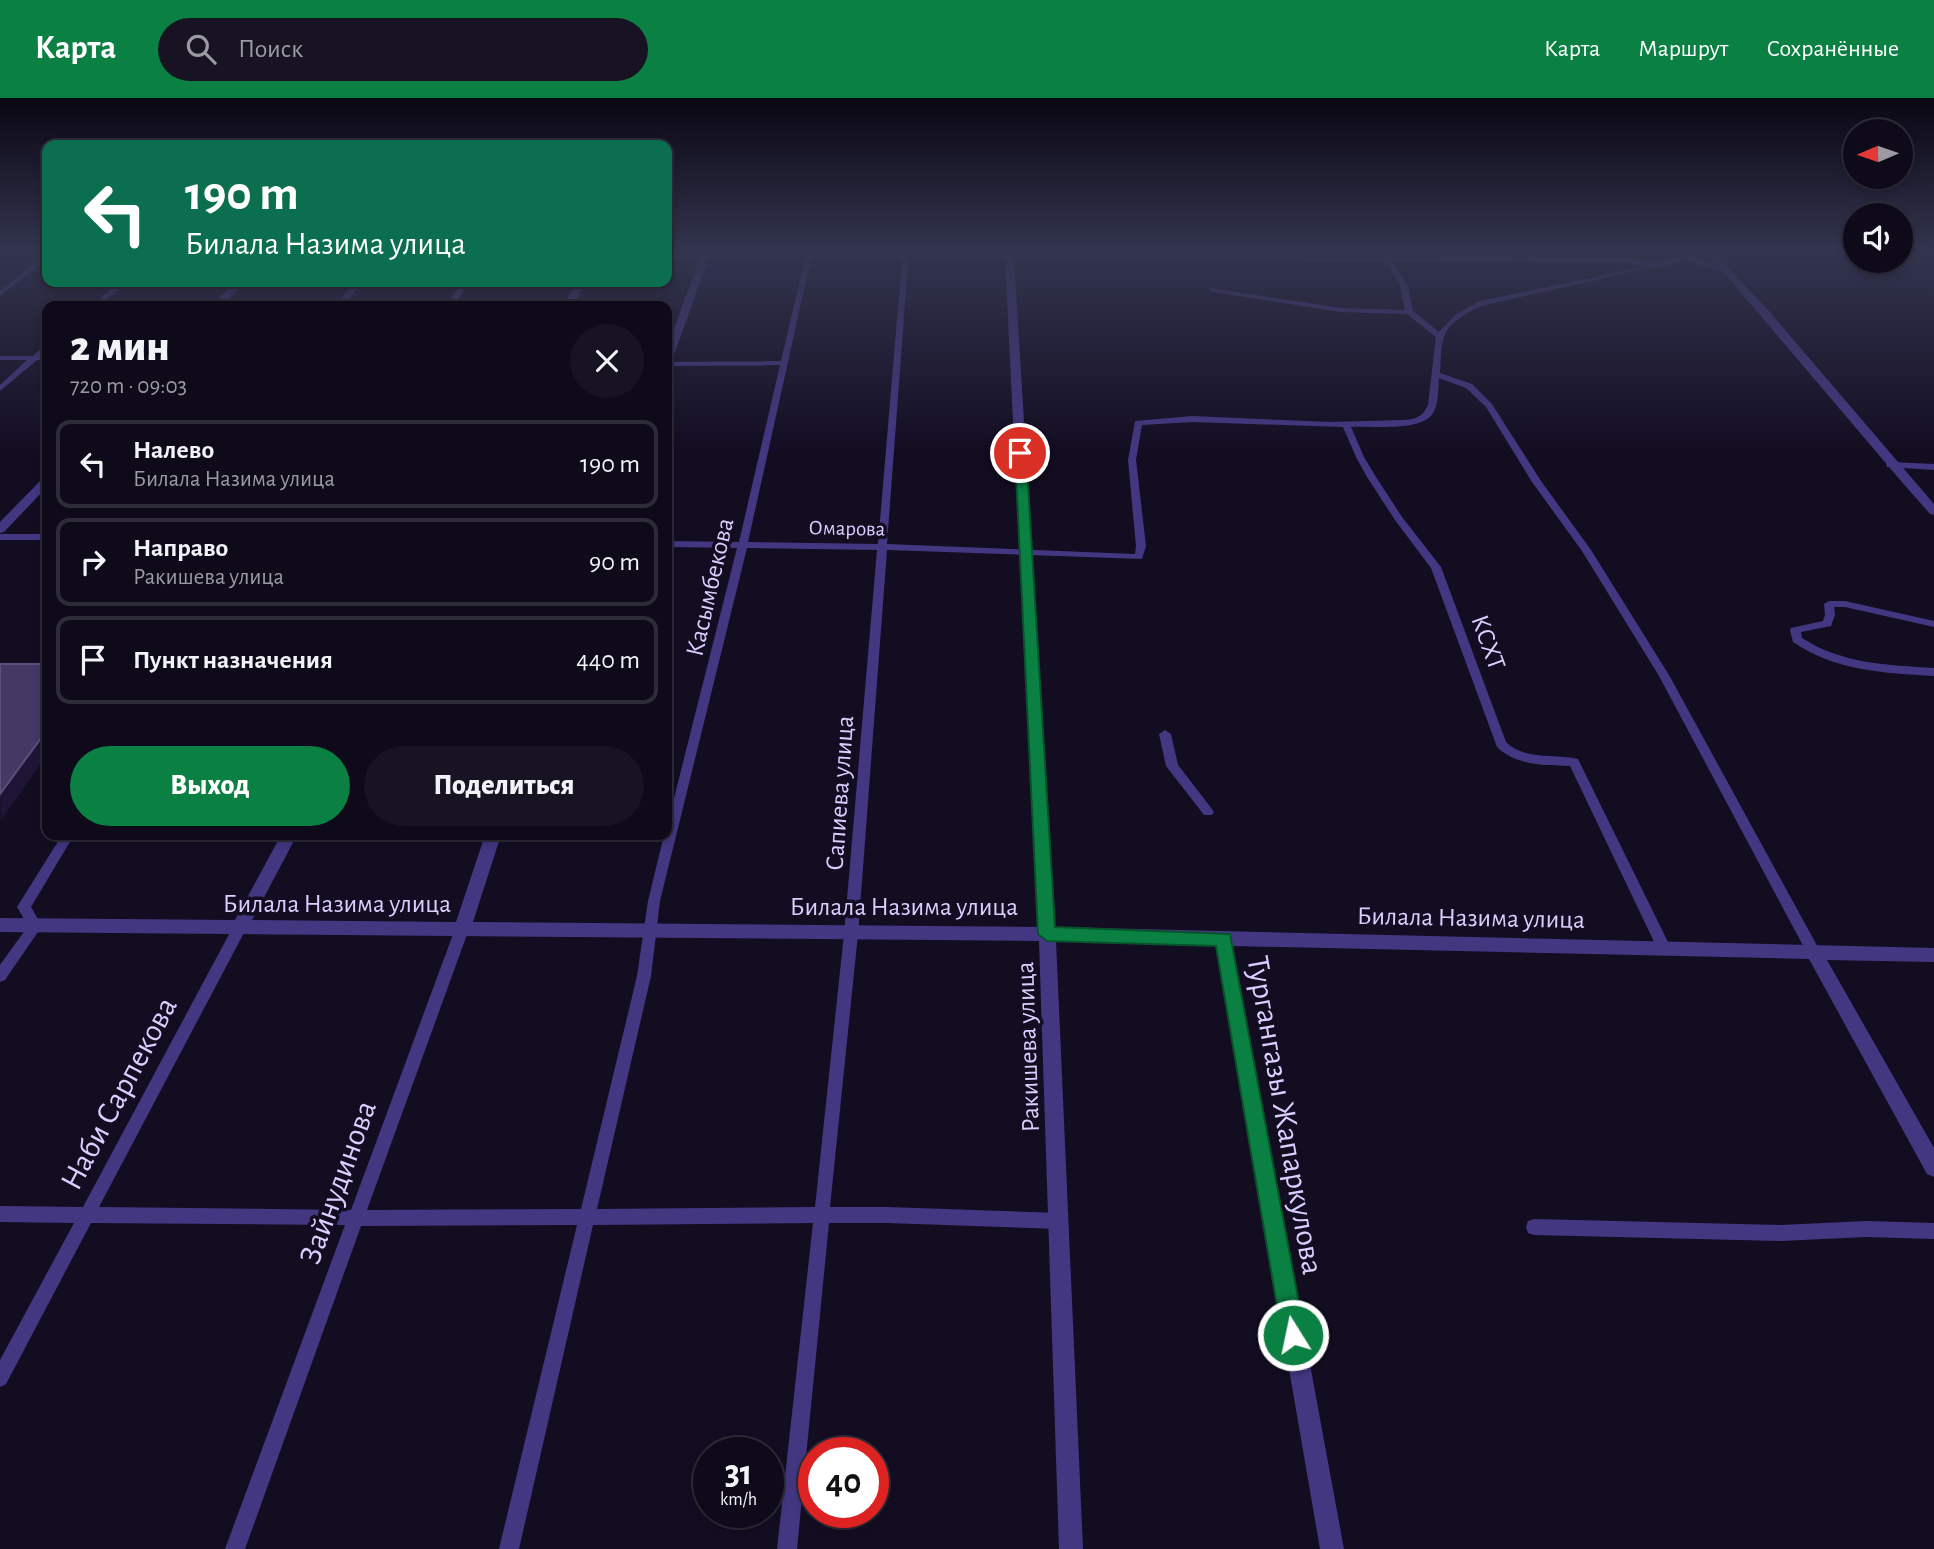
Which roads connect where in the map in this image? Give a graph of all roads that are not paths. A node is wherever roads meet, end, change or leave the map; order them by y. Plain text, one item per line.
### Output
1 (683, 317) edge
2 (793, 317) edge
3 (901, 317) edge
4 (1013, 317) edge
5 (1415, 317) edge
6 (1461, 317) edge
7 (1767, 317) edge
8 (1440, 336) junction
9 (672, 348) edge
10 (42, 351) edge
11 (0, 358) edge
12 (34, 358) junction
13 (42, 358) edge
14 (672, 362) edge
15 (783, 363) junction
16 (1437, 375) junction
17 (0, 389) edge
18 (1346, 424) junction
19 (1890, 465) junction
20 (1934, 467) edge
21 (42, 485) edge
22 (1934, 512) edge
23 (0, 528) edge
24 (0, 537) edge
25 (42, 537) edge
26 (672, 544) edge
27 (741, 545) junction
28 (882, 547) junction
29 (1027, 551) junction
30 (1934, 624) edge
31 (1934, 672) edge
32 (1165, 734) dead end
33 (1208, 812) dead end
34 (672, 827) edge
35 (65, 840) edge
36 (286, 840) edge
37 (491, 840) edge
38 (669, 840) edge
39 (0, 925) edge
40 (35, 926) junction
41 (650, 928) junction
42 (239, 929) junction
43 (463, 929) junction
44 (850, 934) junction
45 (1047, 934) junction
46 (1224, 939) junction
47 (1663, 946) junction
48 (1814, 951) junction
49 (1934, 955) edge
50 (0, 976) edge
51 (1934, 1167) edge
52 (0, 1214) edge
53 (87, 1215) junction
54 (356, 1217) junction
55 (586, 1218) junction
56 (821, 1218) junction
57 (1058, 1221) junction
58 (1534, 1227) dead end
59 (1934, 1231) edge
60 (0, 1378) edge
61 (235, 1549) edge
62 (509, 1549) edge
63 (787, 1549) edge
64 (1071, 1549) edge
65 (1332, 1549) edge

1 - 9 street
2 - 15 street, Касымбекова
3 - 28 street, Сапиева улица
4 - 29 street, Ракишева улица
5 - 8 street
6 - 8 street
7 - 19 street
8 - 16 street
10 - 12 street
11 - 12 street
12 - 13 street
12 - 17 street
14 - 15 street
15 - 27 street, Касымбекова
16 - 18 street
16 - 48 street
18 - 29 street, Омарова
18 - 47 street, КСХТ
19 - 20 street
19 - 22 street
21 - 23 street
24 - 25 street
26 - 27 street, Омарова
27 - 28 street, Омарова
27 - 34 street, Касымбекова
28 - 29 street, Омарова
28 - 44 street, Сапиева улица
29 - 45 street, Ракишева улица
30 - 31 street
32 - 33 street
35 - 40 street
36 - 42 street, Наби Сарпекова
37 - 43 street, Зайнудинова
38 - 41 street, Касымбекова
39 - 40 street, Билала Назима улица
40 - 42 street, Билала Назима улица
40 - 50 street
41 - 43 street, Билала Назима улица
41 - 44 street, Билала Назима улица
41 - 55 street, Касымбекова
42 - 43 street, Билала Назима улица
42 - 53 street, Наби Сарпекова
43 - 54 street, Зайнудинова
44 - 45 street, Билала Назима улица
44 - 56 street, Сапиева улица
45 - 46 street, Билала Назима улица
45 - 57 street, Ракишева улица
46 - 47 street, Билала Назима улица
46 - 65 street, Тургангазы Жапаркулова
47 - 48 street, Билала Назима улица
48 - 49 street, Билала Назима улица
48 - 51 street
52 - 53 street
53 - 54 street
53 - 60 street, Наби Сарпекова
54 - 55 street
54 - 61 street, Зайнудинова
55 - 56 street
55 - 62 street, Касымбекова
56 - 57 street
56 - 63 street, Сапиева улица
57 - 64 street, Ракишева улица
58 - 59 street

